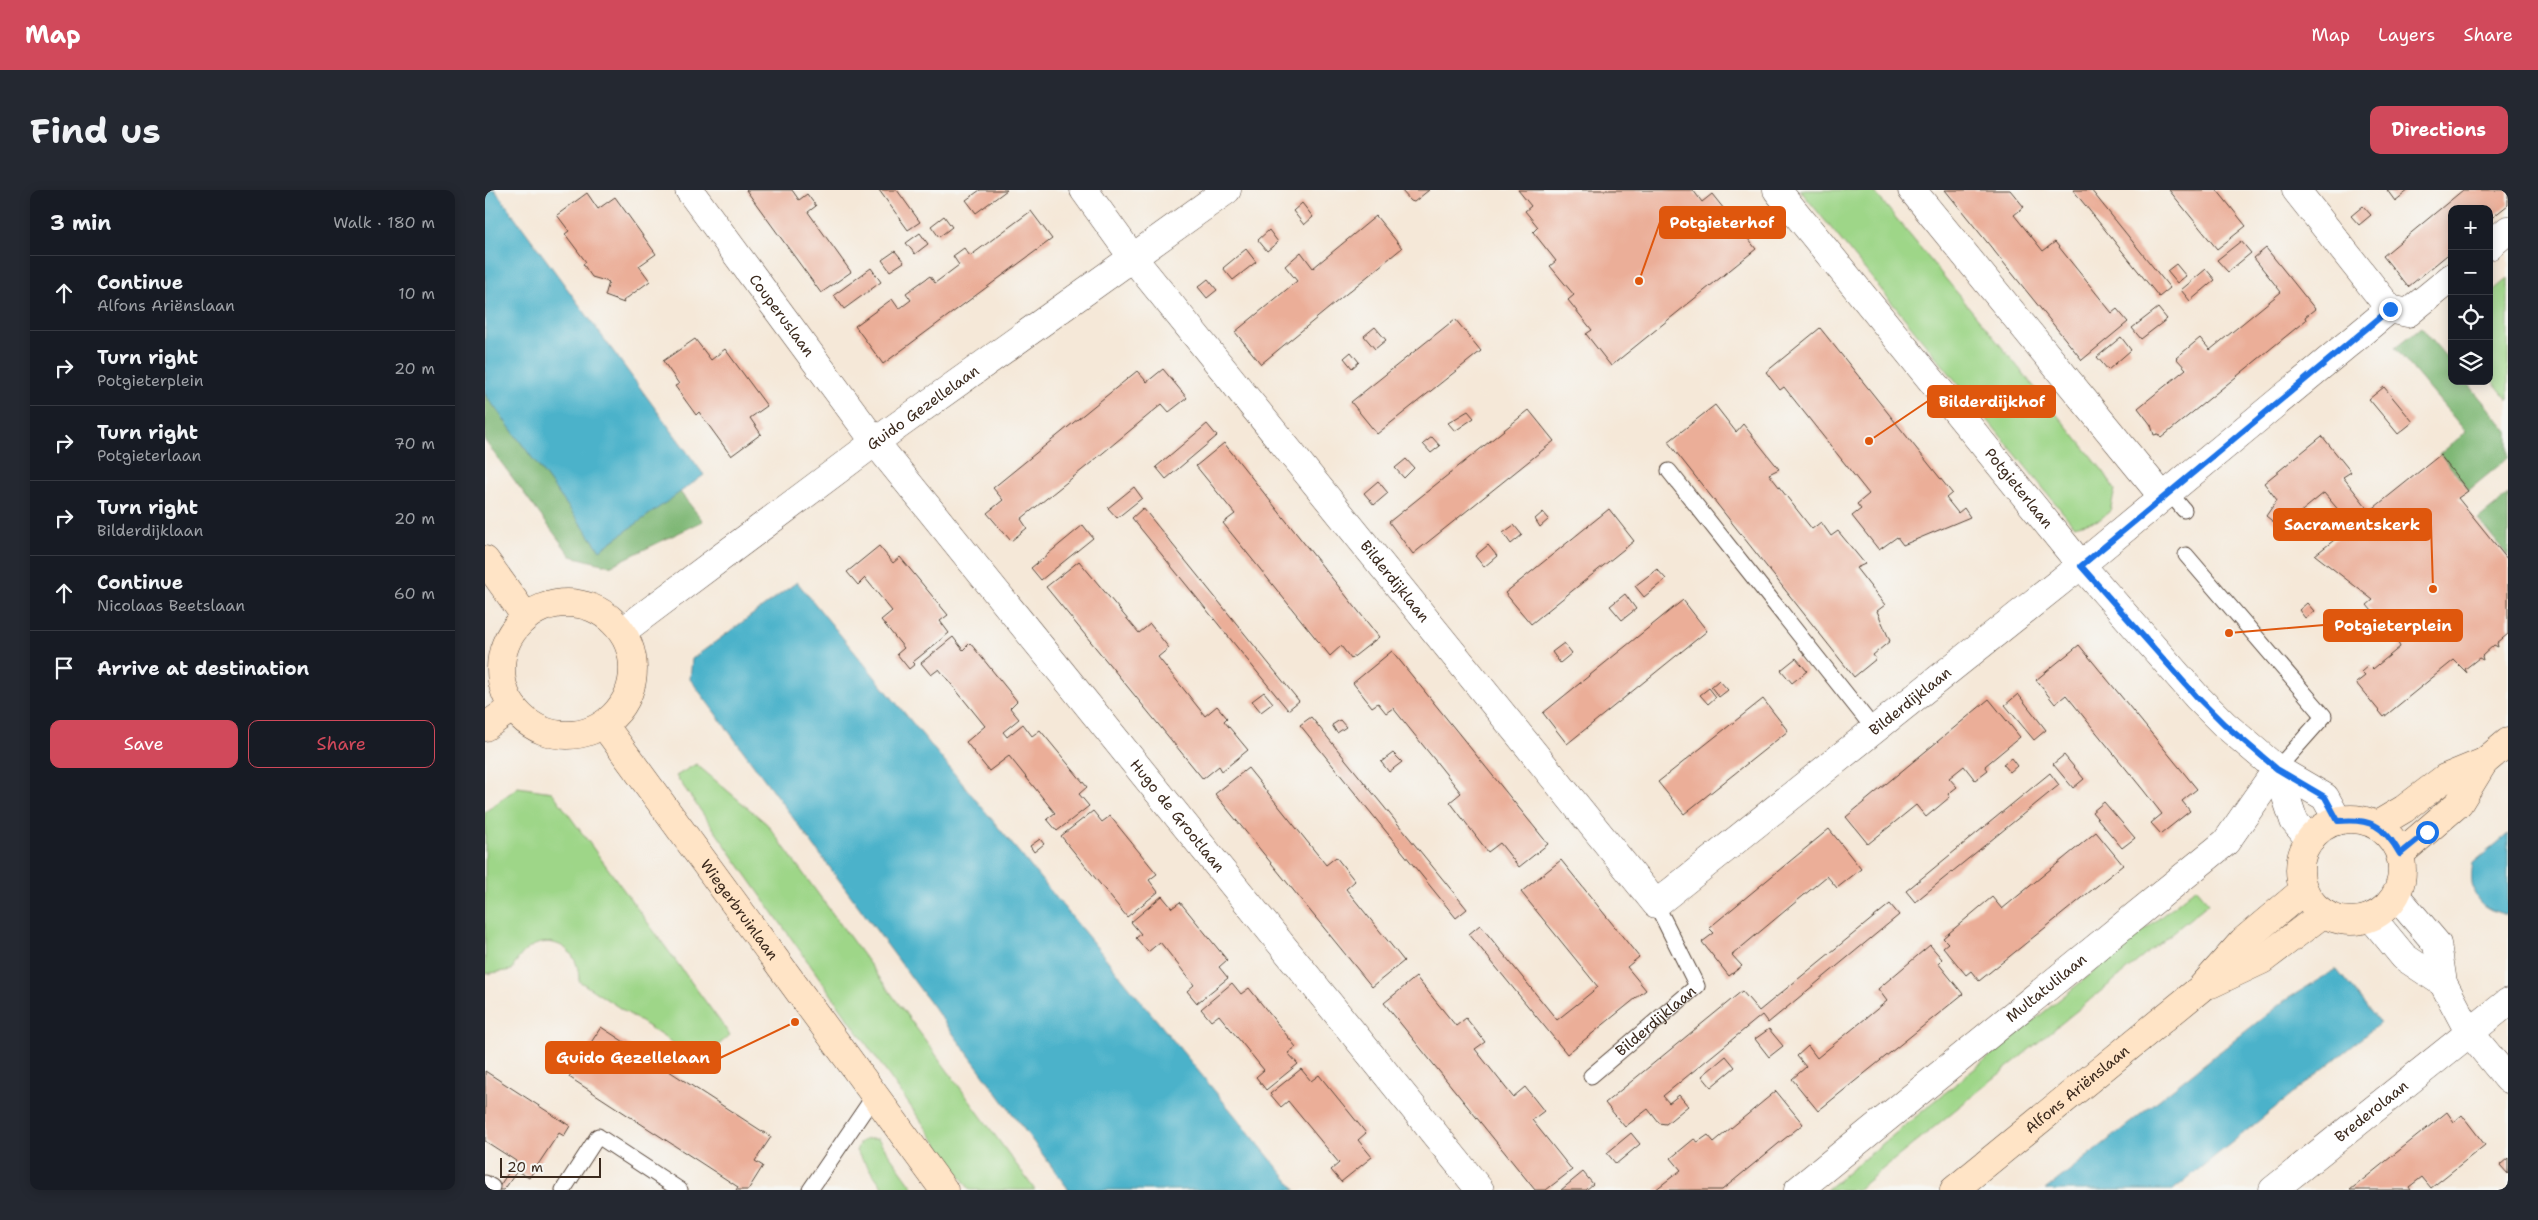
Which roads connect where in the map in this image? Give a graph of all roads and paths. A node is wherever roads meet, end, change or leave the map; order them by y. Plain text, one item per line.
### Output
1 (689, 190) edge
2 (1084, 190) edge
3 (1227, 190) edge
4 (1777, 190) edge
5 (1913, 190) edge
6 (2296, 190) edge
7 (2508, 230) edge
8 (2493, 243) edge
9 (1133, 258) junction
10 (2448, 280) edge
11 (2390, 309) junction
12 (875, 442) junction
13 (1669, 471) dead end
14 (2172, 500) junction
15 (2185, 555) dead end
16 (485, 560) edge
17 (2081, 566) junction
18 (526, 617) junction
19 (623, 632) junction
20 (513, 707) junction
21 (604, 725) junction
22 (485, 728) edge
23 (1874, 729) junction
24 (2508, 742) edge
25 (2484, 762) junction
26 (2277, 769) junction
27 (2338, 821) junction
28 (2377, 826) junction
29 (2309, 840) junction
30 (2400, 854) junction
31 (2304, 890) junction
32 (2396, 896) junction
33 (1656, 904) junction
34 (2324, 913) junction
35 (2371, 917) junction
36 (2443, 983) junction
37 (2201, 989) junction
38 (2508, 1002) edge
39 (2469, 1032) junction
40 (1591, 1076) dead end
41 (2508, 1079) edge
42 (874, 1096) junction
43 (563, 1190) edge
44 (680, 1190) edge
45 (810, 1190) edge
46 (944, 1190) edge
47 (1480, 1190) edge
48 (1798, 1190) edge
49 (1954, 1190) edge
50 (2273, 1190) edge

1 - 12 street, Couperuslaan
2 - 9 street, Bilderdijklaan
3 - 9 street, Guido Gezellelaan
4 - 17 street, Potgieterlaan
5 - 14 street
6 - 11 street
7 - 8 street
9 - 12 street, Guido Gezellelaan
9 - 33 street, Bilderdijklaan
10 - 11 street
11 - 14 street, Bilderdijklaan
12 - 19 street, Guido Gezellelaan
12 - 47 street, Hugo de Grootlaan
13 - 23 lane
14 - 17 street, Bilderdijklaan
15 - 26 lane
16 - 18 street
17 - 23 street, Bilderdijklaan
17 - 26 street, Potgieterlaan
18 - 19 street
18 - 20 street
19 - 21 street
20 - 21 street
20 - 22 street
21 - 42 street, Wiegerbruinlaan
23 - 33 street, Bilderdijklaan
24 - 25 street
25 - 28 street
25 - 30 street
26 - 27 street, Potgieterlaan
26 - 29 street
26 - 48 street, Multatulilaan
27 - 28 street
27 - 29 street
28 - 30 street
29 - 31 street
30 - 32 street
31 - 34 street
31 - 37 street, Alfons Ariënslaan
32 - 35 street
32 - 36 street
33 - 40 lane, Bilderdijklaan
34 - 35 street
34 - 37 street, Alfons Ariënslaan
35 - 36 street
36 - 39 street
37 - 49 street, Alfons Ariënslaan
38 - 39 street, Brederolaan
39 - 41 street
39 - 50 street, Brederolaan
42 - 45 lane
42 - 46 street, Wiegerbruinlaan
43 - 44 lane

